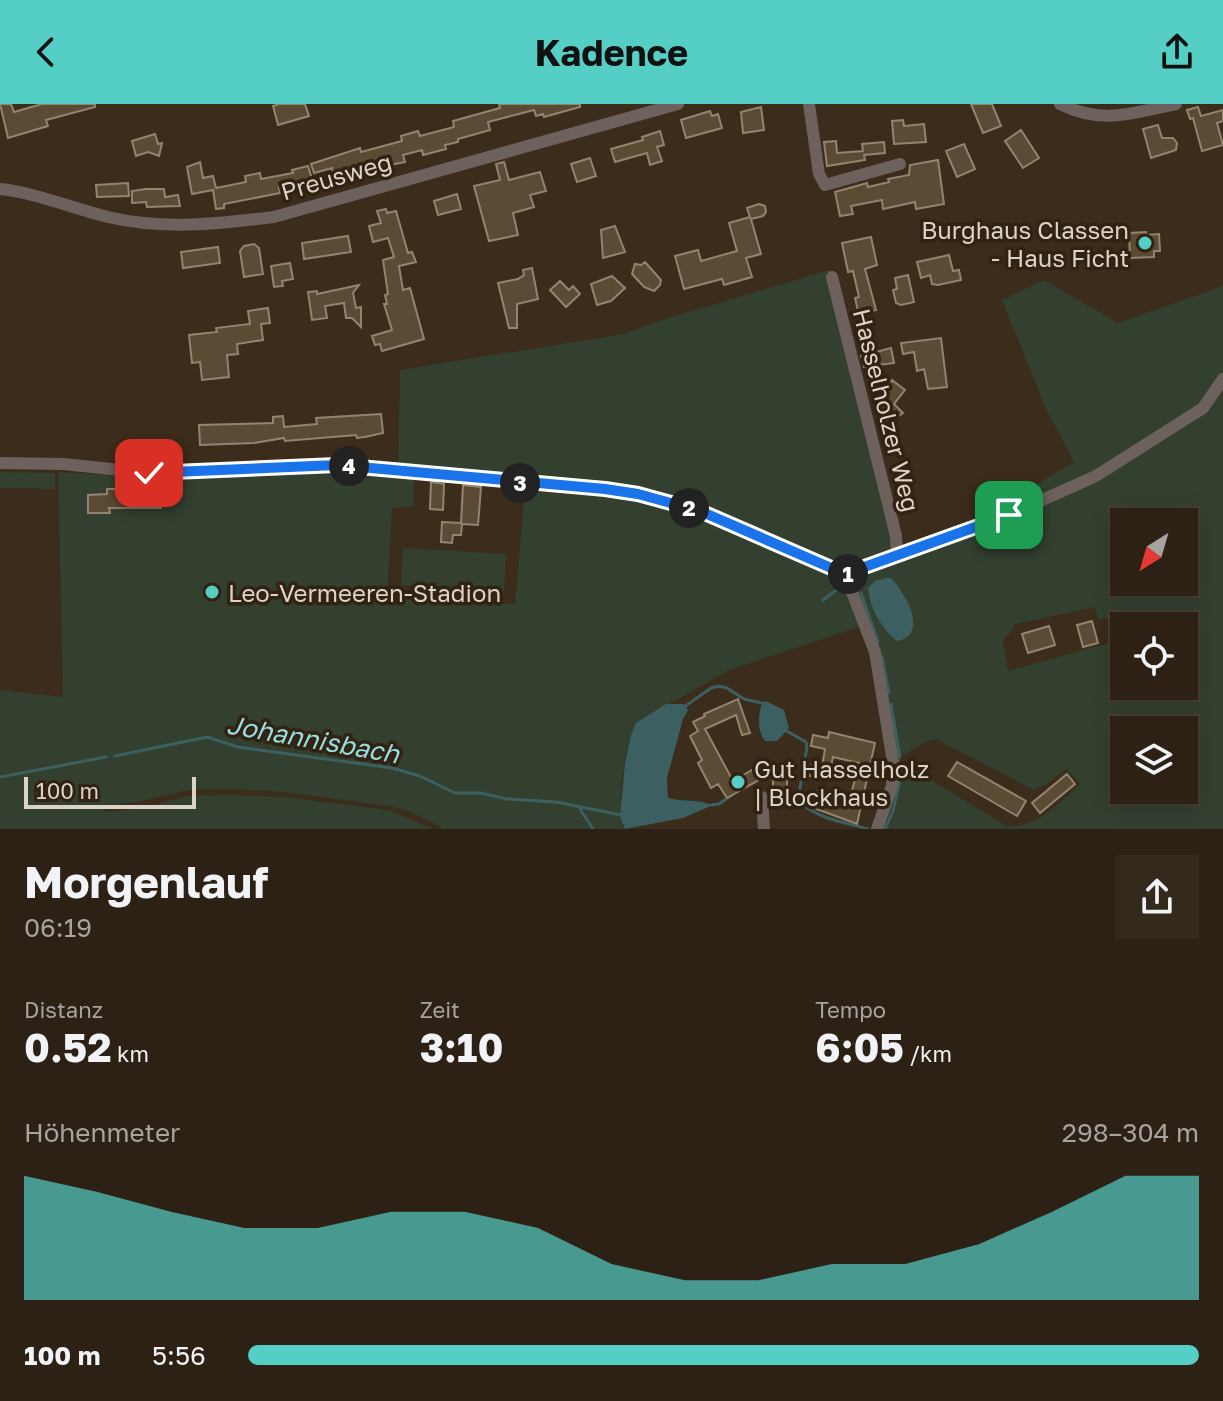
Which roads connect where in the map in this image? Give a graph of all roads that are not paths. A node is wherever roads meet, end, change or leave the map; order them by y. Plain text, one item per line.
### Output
1 (678, 104) edge
2 (809, 104) edge
3 (1060, 104) edge
4 (1176, 104) edge
5 (900, 164) dead end
6 (0, 189) edge
7 (832, 277) dead end
8 (1223, 379) edge
9 (0, 463) edge
10 (897, 554) junction
11 (845, 574) junction
12 (762, 797) dead end
13 (764, 829) edge
14 (877, 829) edge

1 - 6 street, Preusweg
2 - 5 street
3 - 4 street
7 - 10 street, Hasselholzer Weg
8 - 10 street, Hasselholzer Weg
9 - 11 street
10 - 11 street, Hasselholzer Weg
11 - 14 street
12 - 13 street

